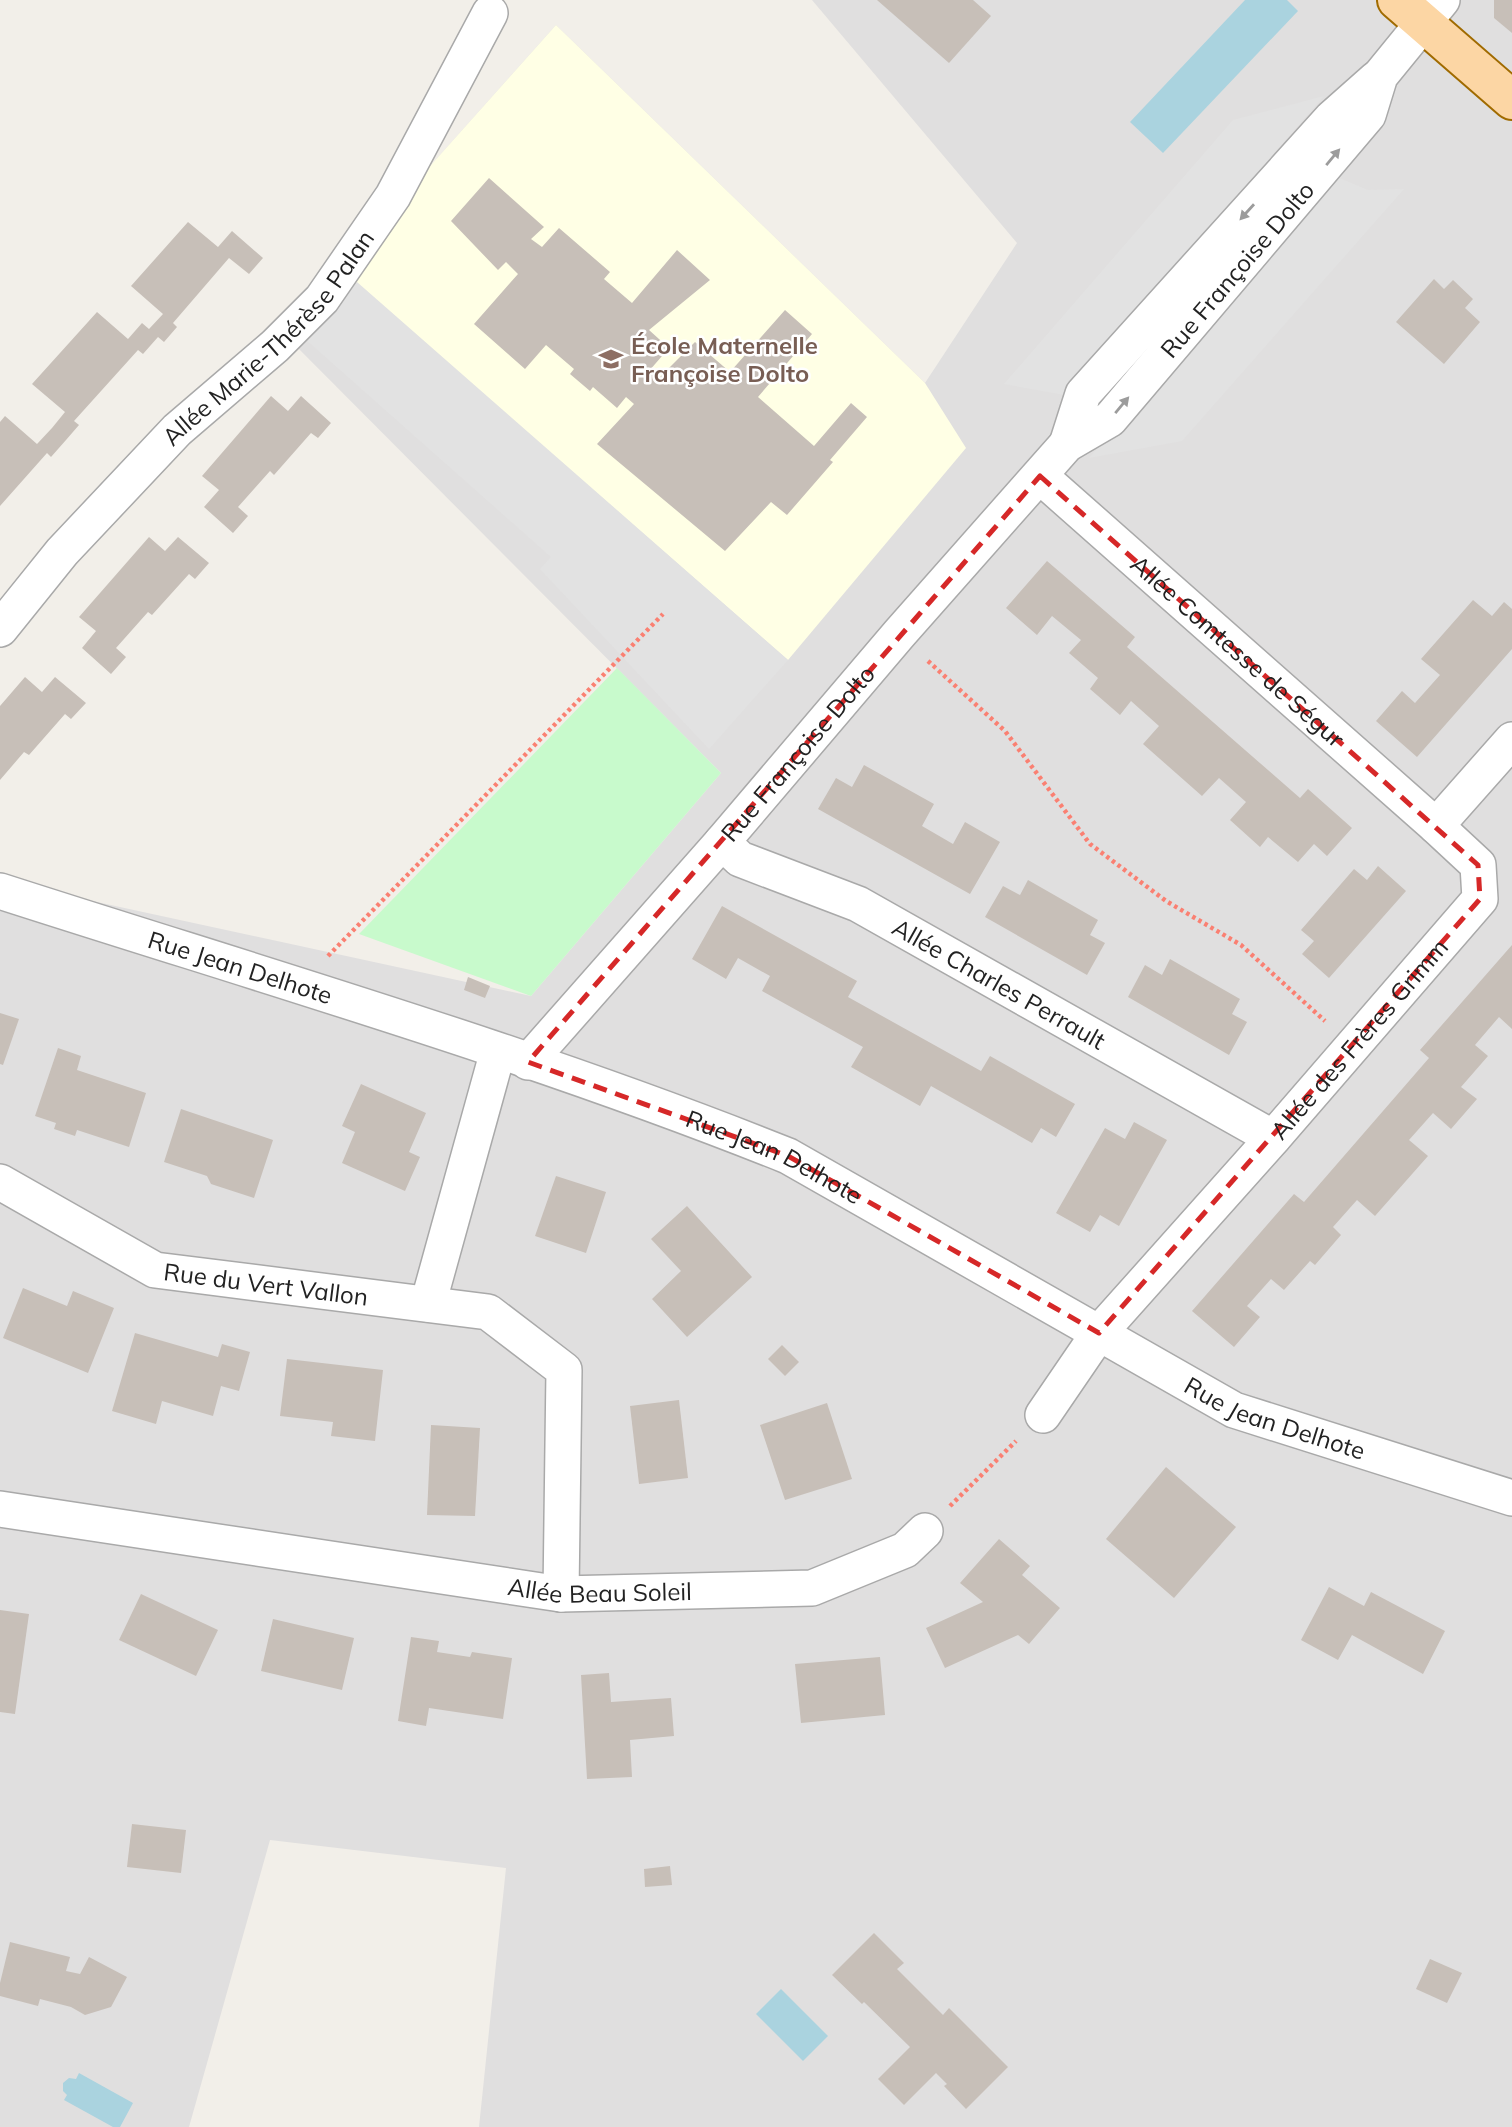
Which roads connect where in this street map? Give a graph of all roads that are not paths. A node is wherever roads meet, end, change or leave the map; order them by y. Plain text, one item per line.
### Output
1 (1421, 8) edge
2 (490, 13) dead end
3 (1512, 100) edge
4 (1040, 476) junction
5 (0, 628) edge
6 (1512, 740) edge
7 (1436, 826) junction
8 (722, 842) junction
9 (0, 891) edge
10 (512, 1056) junction
11 (1273, 1138) junction
12 (0, 1182) edge
13 (428, 1304) junction
14 (1099, 1333) junction
15 (1043, 1415) road end
16 (1512, 1499) edge
17 (0, 1509) edge
18 (925, 1531) road end
19 (561, 1594) junction

1 - 3 main road
1 - 4 street, Rue Françoise Dolto
2 - 5 street, Allée Marie-Thérèse Palan
4 - 7 street, Allée Comtesse de Ségur
4 - 8 street, Rue Françoise Dolto
6 - 7 street
7 - 11 street, Allée des Frères Grimm
8 - 10 street, Rue Françoise Dolto
8 - 11 street, Allée Charles Perrault
9 - 10 street, Rue Jean Delhote
10 - 13 street
10 - 14 street, Rue Jean Delhote
11 - 14 street, Allée des Frères Grimm
12 - 13 street, Rue du Vert Vallon
13 - 19 street, Rue du Vert Vallon
14 - 15 street
14 - 16 street, Rue Jean Delhote
17 - 19 street, Allée Beau Soleil
18 - 19 street, Allée Beau Soleil

